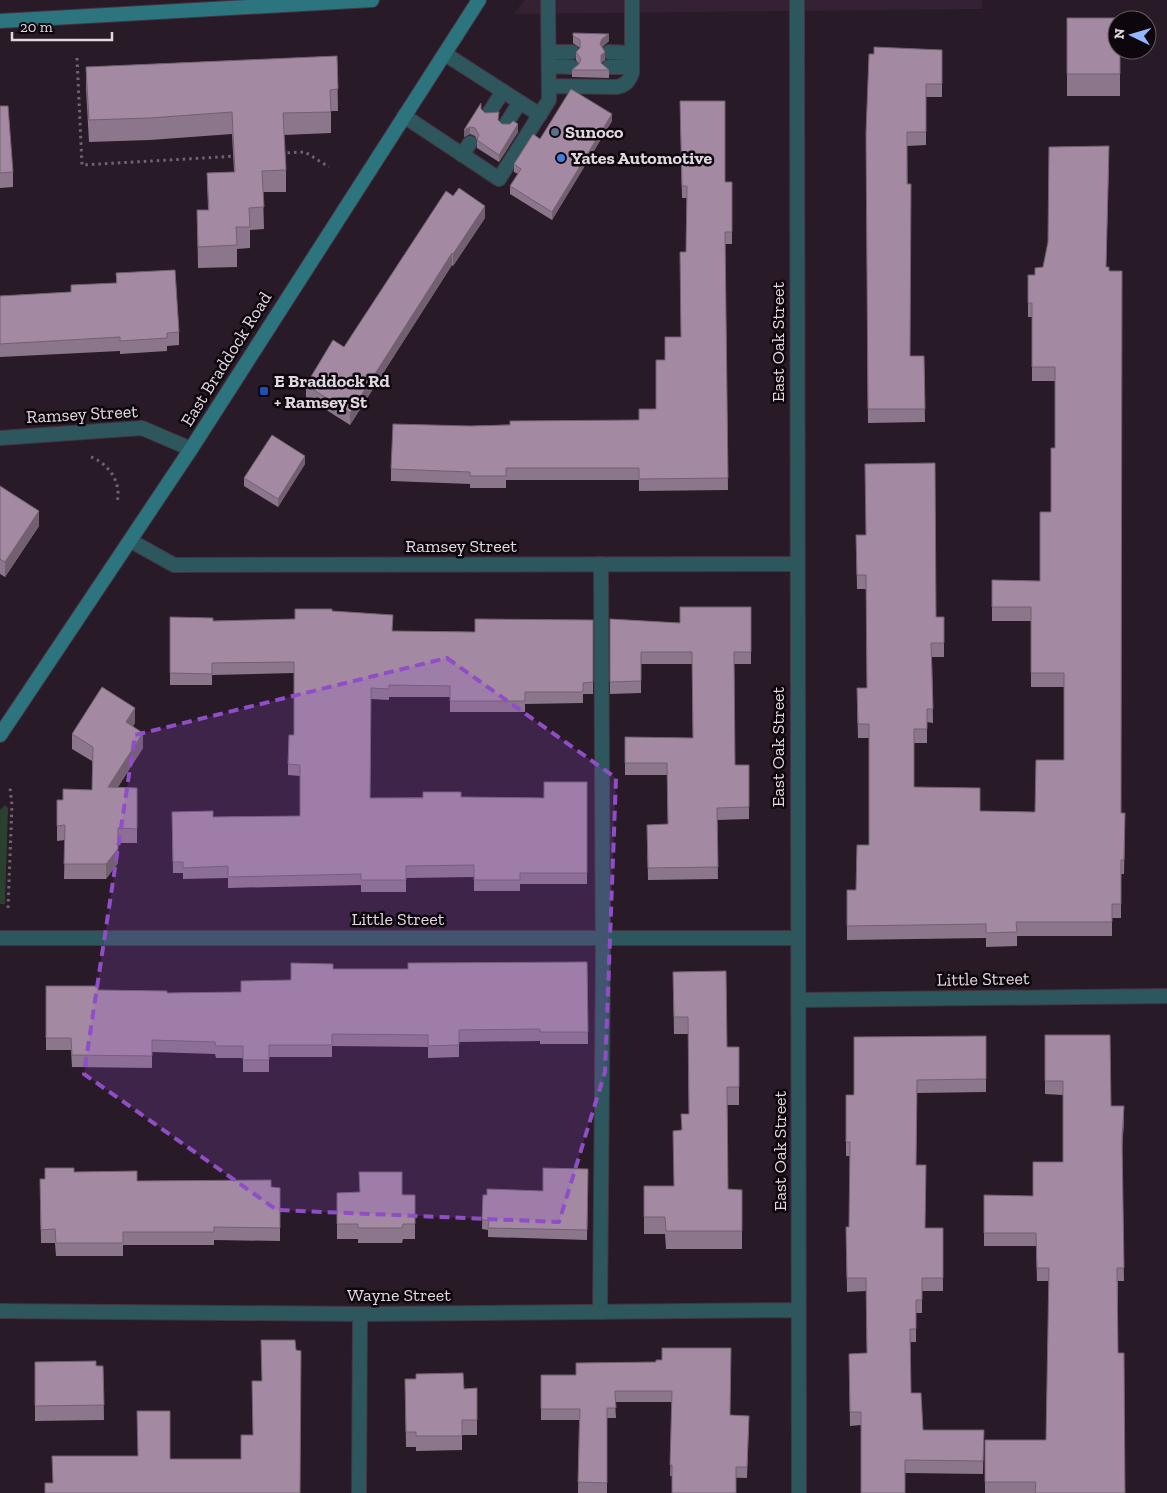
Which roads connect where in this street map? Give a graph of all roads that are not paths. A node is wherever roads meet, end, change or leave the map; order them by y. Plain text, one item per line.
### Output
1 (372, 0) edge
2 (479, 0) edge
3 (548, 0) edge
4 (632, 0) edge
5 (797, 0) edge
6 (0, 21) edge
7 (549, 52) junction
8 (572, 52) dead end
9 (609, 52) dead end
10 (445, 54) junction
11 (632, 60) junction
12 (549, 66) junction
13 (572, 67) edge
14 (609, 67) edge
15 (549, 86) junction
16 (504, 91) junction
17 (520, 102) junction
18 (489, 113) edge
19 (540, 115) junction
20 (404, 116) junction
21 (506, 124) edge
22 (487, 154) edge
23 (479, 166) junction
24 (0, 438) edge
25 (192, 449) junction
26 (131, 541) junction
27 (601, 564) junction
28 (797, 564) junction
29 (0, 736) edge
30 (0, 938) edge
31 (603, 938) junction
32 (796, 938) junction
33 (1167, 996) edge
34 (799, 1000) junction
35 (798, 1310) junction
36 (0, 1311) edge
37 (600, 1312) junction
38 (360, 1314) junction
39 (359, 1493) edge
40 (798, 1493) edge

1 - 6 main road
2 - 10 main road, East Braddock Road
3 - 7 street
4 - 11 street
5 - 28 street, East Oak Street
7 - 8 street
7 - 12 street
9 - 11 street
10 - 16 street
10 - 20 main road, East Braddock Road
11 - 14 street
11 - 15 street
12 - 13 street
12 - 15 street
15 - 19 street
16 - 17 street
16 - 18 street
17 - 19 street
17 - 21 street
19 - 23 street
20 - 23 street
20 - 25 main road, East Braddock Road
22 - 23 street
24 - 25 street, Ramsey Street
25 - 26 main road, East Braddock Road
26 - 27 street, Ramsey Street
26 - 29 main road, East Braddock Road
27 - 28 street, Ramsey Street
27 - 31 street
28 - 32 street, East Oak Street
30 - 31 street, Little Street
31 - 32 street, Little Street
31 - 37 street
32 - 34 street, East Oak Street
33 - 34 street, Little Street
34 - 35 street, East Oak Street
35 - 37 street, Wayne Street
35 - 40 street, East Oak Street
36 - 38 street, Wayne Street
37 - 38 street, Wayne Street
38 - 39 street

